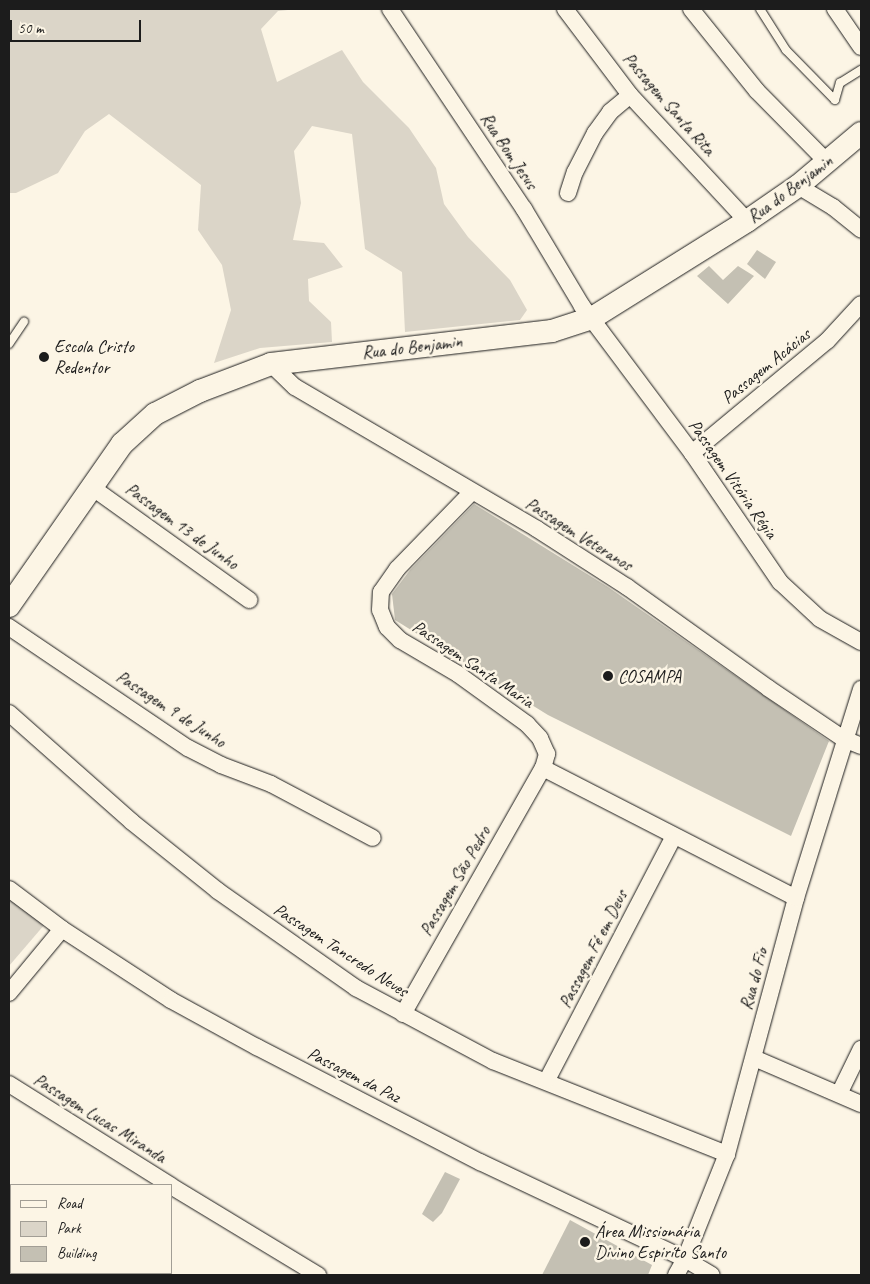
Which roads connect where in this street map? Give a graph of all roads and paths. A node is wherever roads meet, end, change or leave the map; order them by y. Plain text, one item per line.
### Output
1 (390, 9) edge
2 (565, 9) edge
3 (691, 9) edge
4 (760, 9) edge
5 (835, 9) edge
6 (861, 47) edge
7 (861, 70) edge
8 (630, 95) junction
9 (861, 133) edge
10 (827, 162) junction
11 (798, 186) junction
12 (568, 193) dead end
13 (748, 221) junction
14 (861, 230) edge
15 (861, 304) edge
16 (592, 318) junction
17 (24, 322) dead end
18 (9, 344) edge
19 (271, 364) junction
20 (692, 454) junction
21 (90, 486) junction
22 (472, 492) junction
23 (16, 578) edge
24 (249, 600) dead end
25 (9, 606) edge
26 (9, 627) edge
27 (861, 642) edge
28 (861, 688) edge
29 (9, 713) edge
30 (844, 738) junction
31 (861, 746) edge
32 (543, 768) junction
33 (674, 836) junction
34 (373, 838) dead end
35 (9, 889) edge
36 (796, 898) junction
37 (62, 929) junction
38 (9, 993) edge
39 (402, 1014) junction
40 (861, 1049) edge
41 (754, 1058) junction
42 (547, 1080) junction
43 (9, 1084) edge
44 (840, 1092) junction
45 (861, 1104) edge
46 (727, 1154) junction
47 (168, 1184) edge
48 (172, 1187) edge
49 (685, 1259) junction
50 (318, 1275) edge
51 (676, 1275) edge
52 (712, 1275) edge

1 - 16 street, Rua Bom Jesus
2 - 8 street, Passagem Santa Rita
3 - 10 street
4 - 7 lane
5 - 6 street
8 - 12 street
8 - 13 street, Passagem Santa Rita
9 - 10 main road, Rua do Benjamin
10 - 11 main road, Rua do Benjamin
11 - 13 main road, Rua do Benjamin
11 - 14 street
13 - 16 main road, Rua do Benjamin
15 - 20 street, Passagem Acácias
16 - 19 main road, Rua do Benjamin
16 - 20 street, Passagem Vitória Régia
17 - 18 lane
19 - 21 main road, Rua do Benjamin
19 - 22 street, Passagem Veteranos
20 - 27 street, Passagem Vitória Régia
21 - 23 main road, Rua do Benjamin
21 - 24 street, Passagem 13 de Junho
22 - 30 street, Passagem Veteranos
22 - 32 street, Passagem Santa Maria
23 - 25 main road, Rua do Benjamin
26 - 34 street, Passagem 9 de Junho
28 - 30 street, Rua do Fio
29 - 39 street, Passagem Tancredo Neves
30 - 31 street, Passagem Veteranos
30 - 36 street, Rua do Fio
32 - 33 street
32 - 39 street, Passagem São Pedro
33 - 36 street
33 - 42 street, Passagem Fé em Deus
35 - 37 street, Passagem da Paz
36 - 41 street, Rua do Fio
37 - 38 street
37 - 49 street, Passagem da Paz
39 - 42 street, Passagem Tancredo Neves
40 - 44 street
41 - 44 street
41 - 46 street, Rua do Fio
42 - 46 street, Passagem Tancredo Neves
43 - 47 street, Passagem Lucas Miranda
44 - 45 street
46 - 49 street, Rua do Fio
48 - 50 street, Passagem Lucas Miranda
49 - 51 street, Rua do Fio
49 - 52 street, Passagem da Paz

